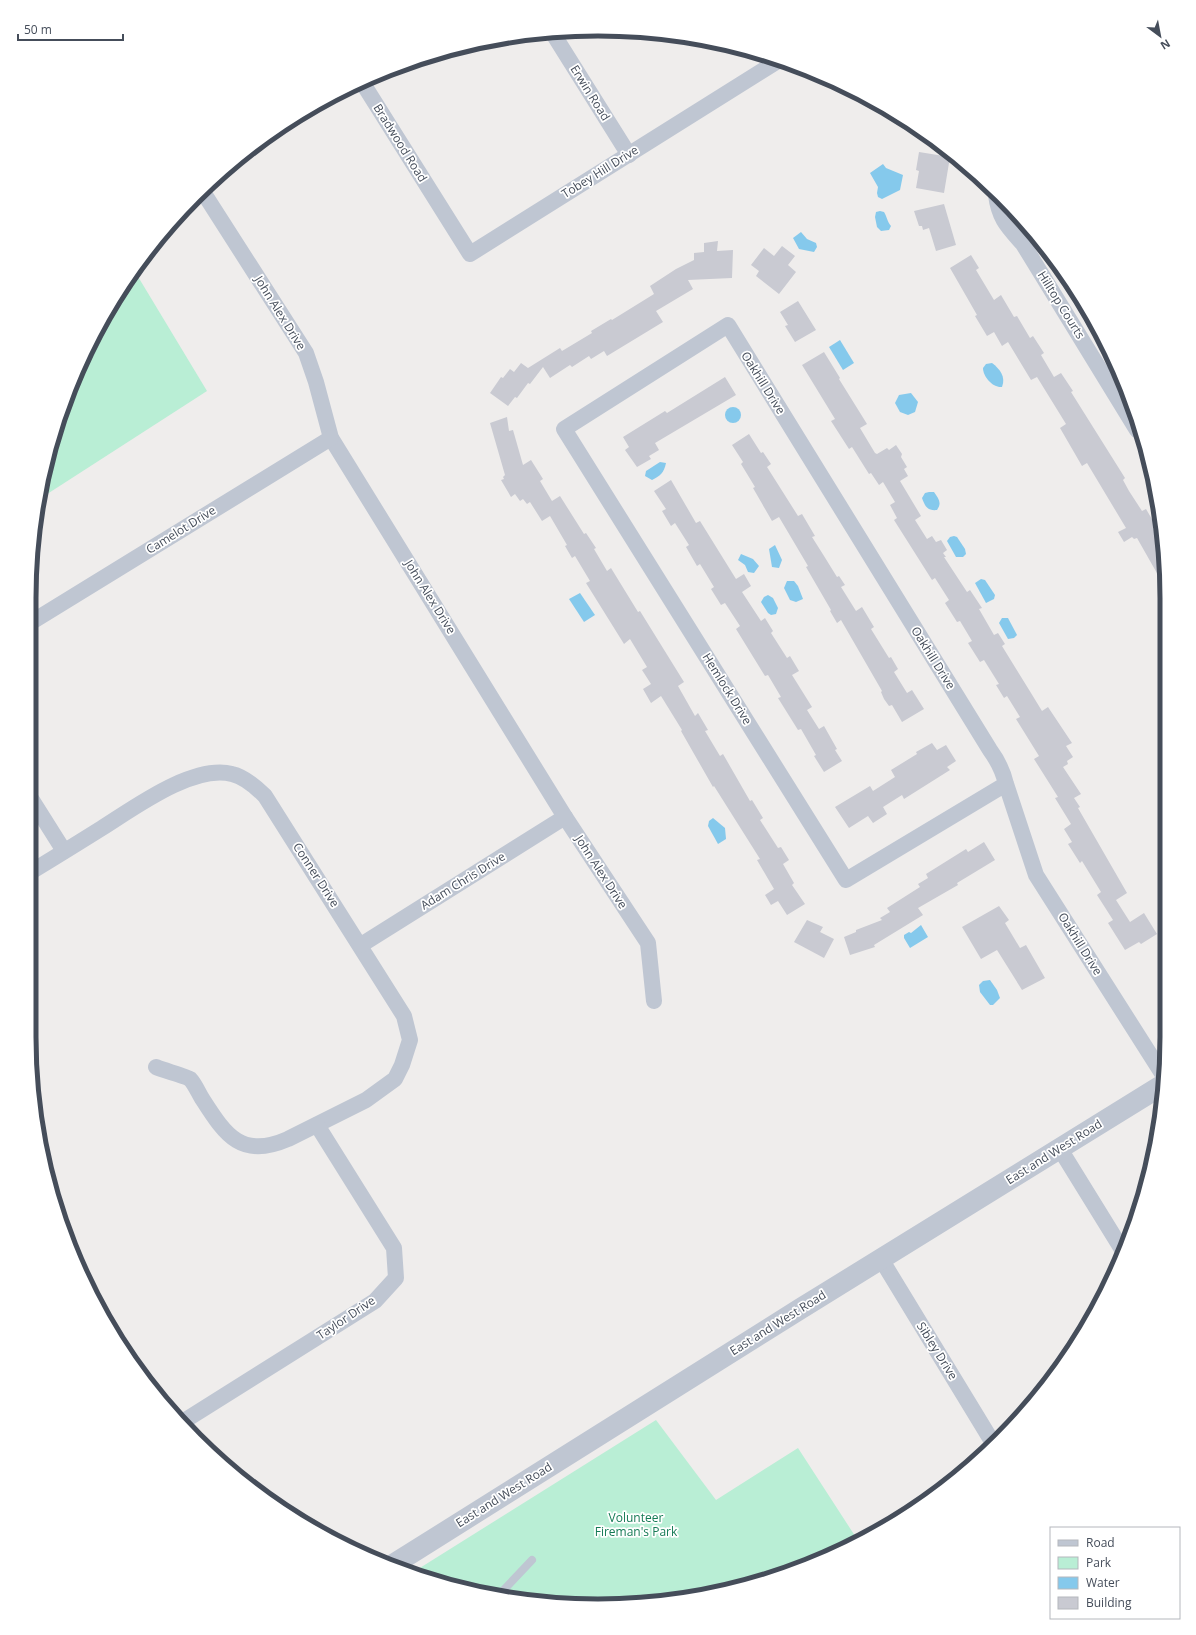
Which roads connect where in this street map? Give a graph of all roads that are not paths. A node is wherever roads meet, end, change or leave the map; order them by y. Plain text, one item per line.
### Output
1 (556, 38) edge
2 (773, 64) edge
3 (365, 87) edge
4 (629, 154) junction
5 (206, 196) edge
6 (439, 204) joint
7 (998, 204) edge
8 (651, 373) joint
9 (1127, 409) edge
10 (331, 438) junction
11 (36, 619) edge
12 (1006, 784) junction
13 (36, 807) edge
14 (565, 817) junction
15 (64, 852) junction
16 (36, 869) edge
17 (361, 945) junction
18 (654, 1001) dead end
19 (156, 1067) dead end
20 (1159, 1069) edge
21 (1157, 1088) edge
22 (317, 1125) junction
23 (1060, 1148) junction
24 (1120, 1245) edge
25 (881, 1259) junction
26 (186, 1419) edge
27 (990, 1439) edge
28 (532, 1560) dead end
29 (398, 1562) edge
30 (503, 1590) edge

1 - 4 street, Erwin Road
2 - 4 street, Tobey Hill Drive
3 - 6 street, Bradwood Road
4 - 6 street, Tobey Hill Drive
5 - 10 street, John Alex Drive
7 - 9 street, Hilltop Courts
8 - 12 street, Oakhill Drive
8 - 12 street, Hemlock Drive
10 - 11 street, Camelot Drive
10 - 14 street, John Alex Drive
12 - 20 street, Oakhill Drive
13 - 15 street
14 - 17 street, Adam Chris Drive
14 - 18 street, John Alex Drive
15 - 16 street, Conner Drive
15 - 17 street, Conner Drive
17 - 22 street, Conner Drive
19 - 22 street, Conner Drive
21 - 23 street, East and West Road
22 - 26 street, Taylor Drive
23 - 24 street
23 - 25 street, East and West Road
25 - 27 street, Sibley Drive
25 - 29 street, East and West Road
28 - 30 lane

